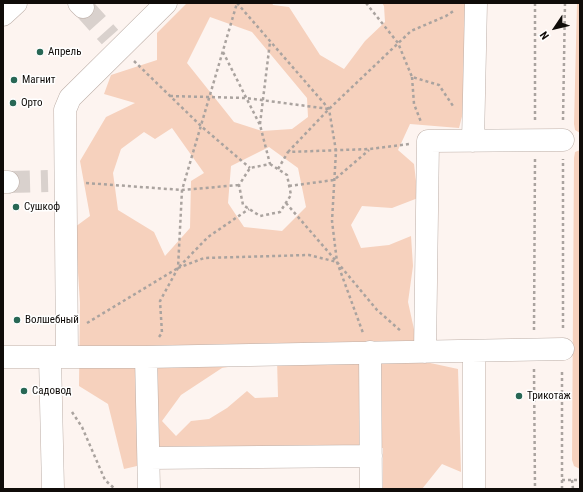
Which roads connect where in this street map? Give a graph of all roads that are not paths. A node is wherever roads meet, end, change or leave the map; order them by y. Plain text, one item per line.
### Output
1 (16, 3) edge
2 (166, 3) edge
3 (466, 6) edge
4 (3, 15) edge
5 (473, 135) junction
6 (563, 140) road end
7 (562, 349) road end
8 (474, 351) junction
9 (370, 352) junction
10 (425, 352) junction
11 (146, 356) junction
12 (3, 357) edge
13 (58, 357) junction
14 (371, 456) junction
15 (148, 458) junction
16 (52, 489) edge
17 (149, 489) edge
18 (371, 489) edge
19 (474, 489) edge

1 - 4 street
2 - 13 street
3 - 5 street
5 - 6 street
5 - 10 street
7 - 8 street
8 - 10 street
8 - 19 street
9 - 10 street
9 - 11 street
9 - 14 street
11 - 13 street
11 - 15 street
12 - 13 street
13 - 16 street
14 - 15 street
14 - 18 street
15 - 17 street

